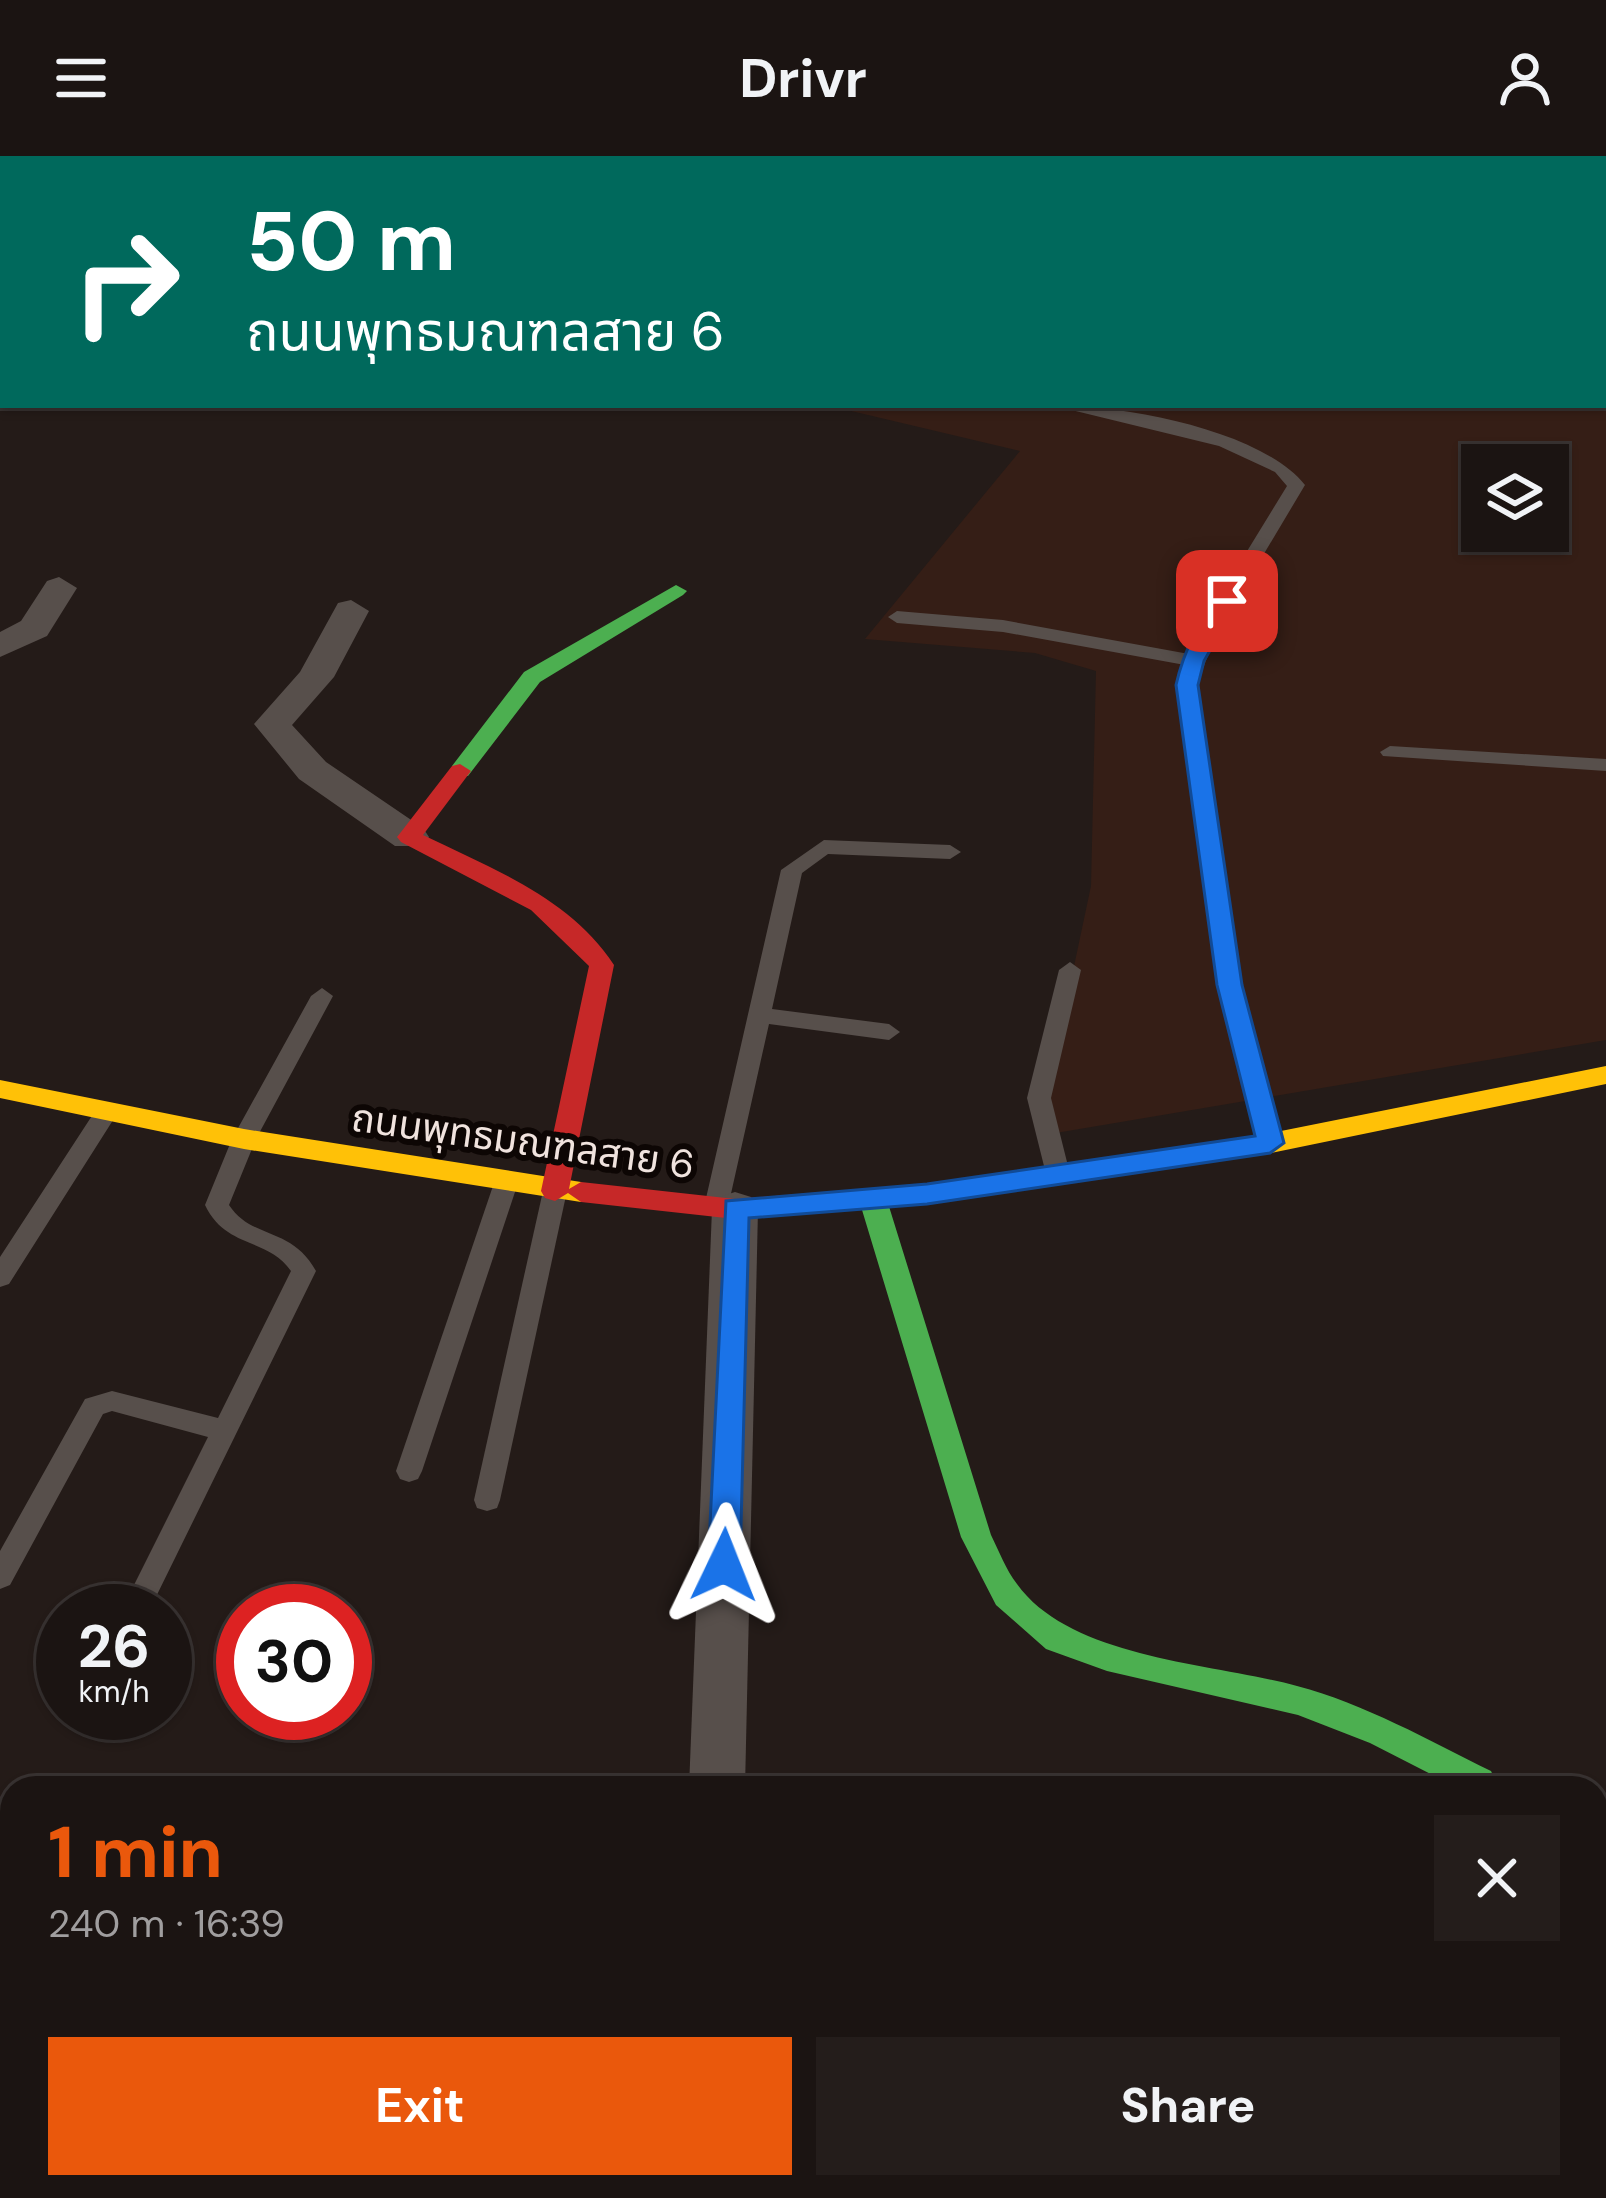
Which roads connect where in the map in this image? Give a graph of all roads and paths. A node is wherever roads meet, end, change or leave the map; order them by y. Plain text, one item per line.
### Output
1 (1073, 408) edge
2 (58, 588) dead end
3 (676, 591) dead end
4 (351, 611) dead end
5 (897, 616) dead end
6 (0, 646) edge
7 (1193, 661) junction
8 (1390, 752) dead end
9 (1606, 765) edge
10 (409, 837) junction
11 (950, 852) dead end
12 (1070, 970) dead end
13 (322, 996) dead end
14 (760, 1015) junction
15 (889, 1032) dead end
16 (1606, 1076) edge
17 (0, 1089) edge
18 (107, 1111) junction
19 (244, 1139) junction
20 (1270, 1143) junction
21 (1051, 1176) junction
22 (506, 1184) junction
23 (555, 1191) junction
24 (873, 1200) junction
25 (726, 1208) junction
26 (0, 1277) edge
27 (224, 1430) junction
28 (409, 1471) dead end
29 (487, 1500) dead end
30 (0, 1577) edge
31 (148, 1584) edge
32 (717, 1776) edge
33 (1466, 1776) edge

1 - 7 lane
2 - 6 street
3 - 10 street
4 - 10 street
5 - 7 lane
7 - 20 lane
8 - 9 lane
10 - 23 street
11 - 14 lane
12 - 21 lane
13 - 19 lane
14 - 15 lane
14 - 25 lane
16 - 20 street, ถนนพุทธมณฑลสาย 6
17 - 18 street, ถนนพุทธมณฑลสาย 6
18 - 19 street, ถนนพุทธมณฑลสาย 6
18 - 26 lane
19 - 22 street, ถนนพุทธมณฑลสาย 6
19 - 27 lane
20 - 21 street, ถนนพุทธมณฑลสาย 6
21 - 24 street, ถนนพุทธมณฑลสาย 6
22 - 23 street, ถนนพุทธมณฑลสาย 6
22 - 28 lane
23 - 25 street, ถนนพุทธมณฑลสาย 6
23 - 29 lane
24 - 25 street, ถนนพุทธมณฑลสาย 6
24 - 33 street
25 - 32 street
27 - 30 lane
27 - 31 lane

